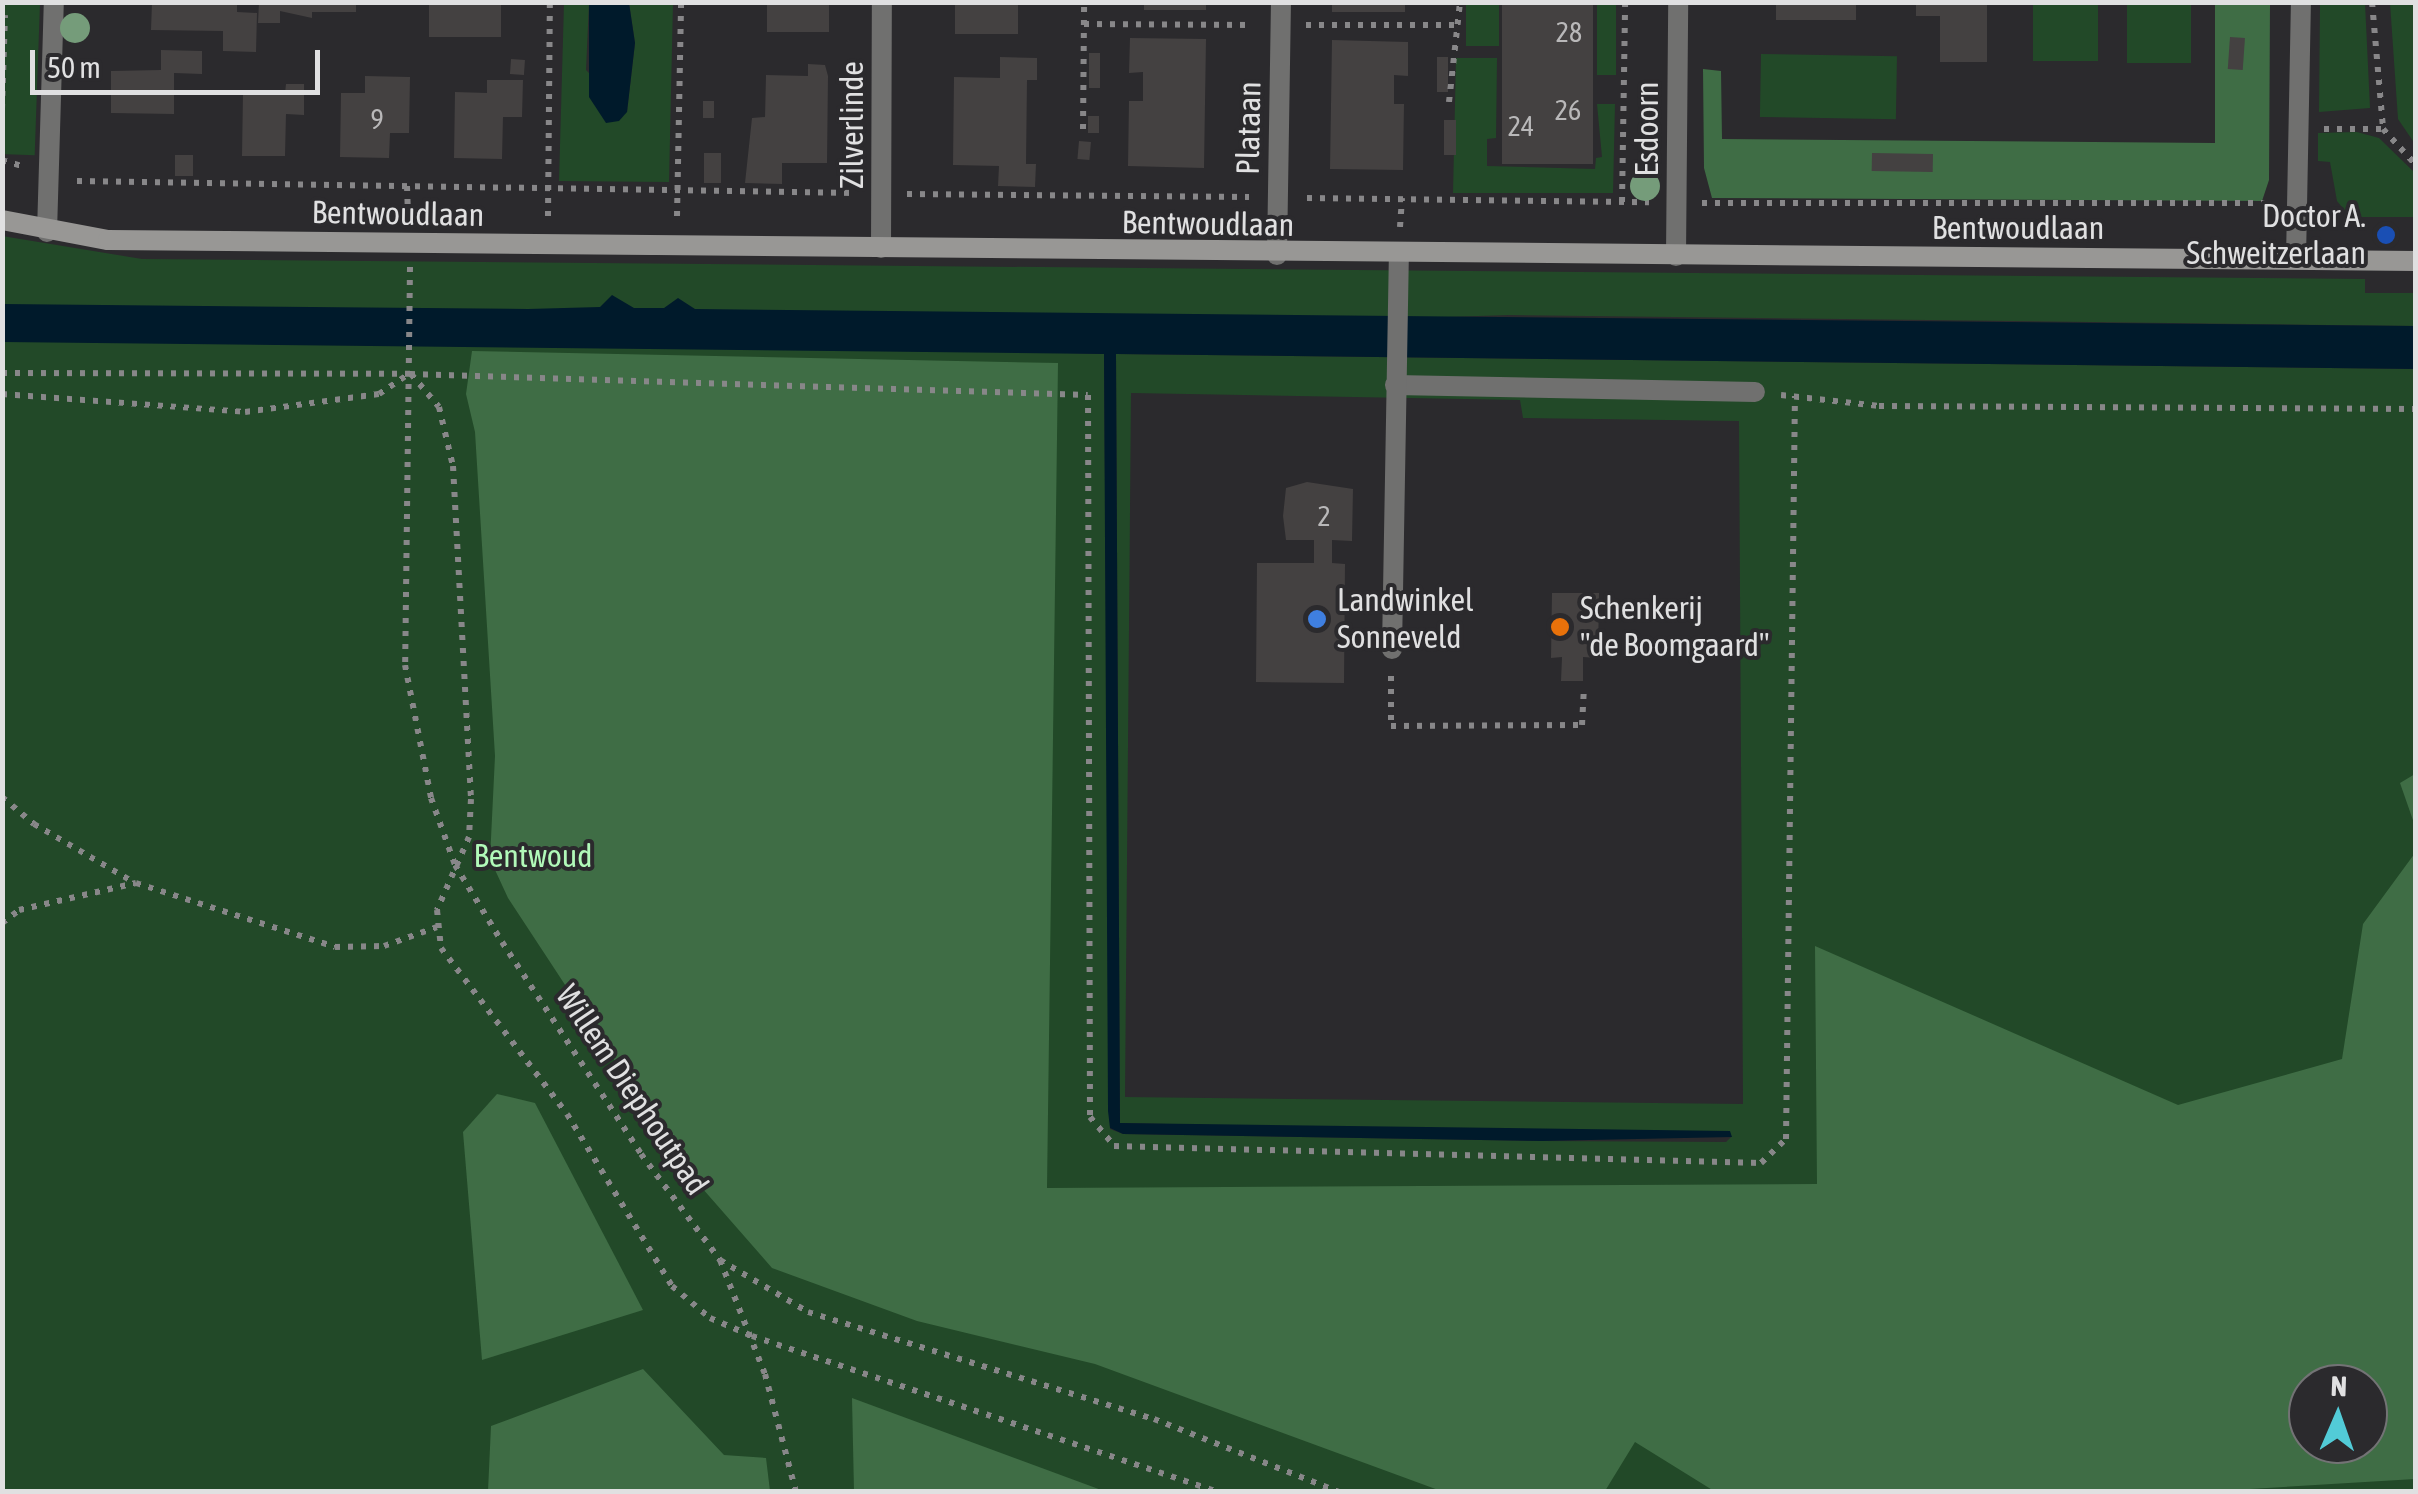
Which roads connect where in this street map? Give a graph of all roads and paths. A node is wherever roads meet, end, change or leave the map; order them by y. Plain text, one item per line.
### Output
1 (54, 2) edge
2 (550, 2) edge
3 (681, 2) edge
4 (882, 2) edge
5 (1084, 2) edge
6 (1281, 2) edge
7 (1460, 2) edge
8 (1625, 2) edge
9 (1678, 2) edge
10 (2301, 2) edge
11 (2372, 2) edge
12 (5, 14) edge
13 (1449, 102) dead end
14 (2, 109) edge
15 (2382, 128) junction
16 (1083, 129) dead end
17 (2298, 129) junction
18 (2, 160) edge
19 (2416, 164) edge
20 (52, 174) junction
21 (550, 187) junction
22 (679, 190) junction
23 (881, 194) junction
24 (2274, 196) dead end
25 (1278, 197) junction
26 (1622, 202) junction
27 (1677, 203) junction
28 (2, 220) edge
29 (47, 232) junction
30 (547, 247) junction
31 (676, 247) junction
32 (881, 248) junction
33 (1277, 255) junction
34 (1399, 256) junction
35 (1676, 256) junction
36 (2296, 259) junction
37 (2416, 261) edge
38 (411, 304) dead end
39 (2, 372) edge
40 (410, 374) junction
41 (1394, 378) junction
42 (1755, 392) joint
43 (2, 394) edge
44 (1794, 396) junction
45 (2416, 409) edge
46 (1392, 650) joint
47 (1584, 690) dead end
48 (2, 797) edge
49 (455, 865) junction
50 (136, 883) junction
51 (2, 923) edge
52 (437, 928) junction
53 (720, 1260) junction
54 (752, 1336) junction
55 (796, 1492) edge
56 (1218, 1492) edge
57 (1339, 1492) edge

1 - 20 street
2 - 21 path
3 - 22 path
4 - 23 street, Zilverlinde
5 - 16 path
6 - 25 street, Plataan
7 - 13 path
8 - 26 path
9 - 27 street, Esdoorn
10 - 17 street
11 - 15 path
12 - 14 path
15 - 17 path
15 - 19 path
17 - 36 street
18 - 20 path
20 - 21 path
20 - 29 street
21 - 22 path
21 - 30 path
22 - 23 path
22 - 31 path
23 - 25 path
23 - 32 street, Zilverlinde
24 - 27 path
25 - 26 path
25 - 33 street, Plataan
26 - 27 path
27 - 35 street, Esdoorn
28 - 29 main road, Bentwoudlaan
29 - 30 main road, Bentwoudlaan
30 - 31 main road, Bentwoudlaan
31 - 32 main road, Bentwoudlaan
32 - 33 main road, Bentwoudlaan
33 - 34 main road, Bentwoudlaan
34 - 35 main road, Bentwoudlaan
34 - 41 street
35 - 36 main road, Bentwoudlaan
36 - 37 main road, Bentwoudlaan
38 - 40 path, Willem Diephoutpad
39 - 40 path
40 - 43 path
40 - 44 path
40 - 49 path, Willem Diephoutpad
40 - 49 path
41 - 42 street
41 - 46 street
42 - 44 path
44 - 45 path
46 - 47 path
48 - 50 path
49 - 52 path
49 - 53 path, Willem Diephoutpad
50 - 51 path
50 - 52 path
52 - 54 path
53 - 54 path
53 - 57 path, Willem Diephoutpad
54 - 55 path
54 - 56 path

